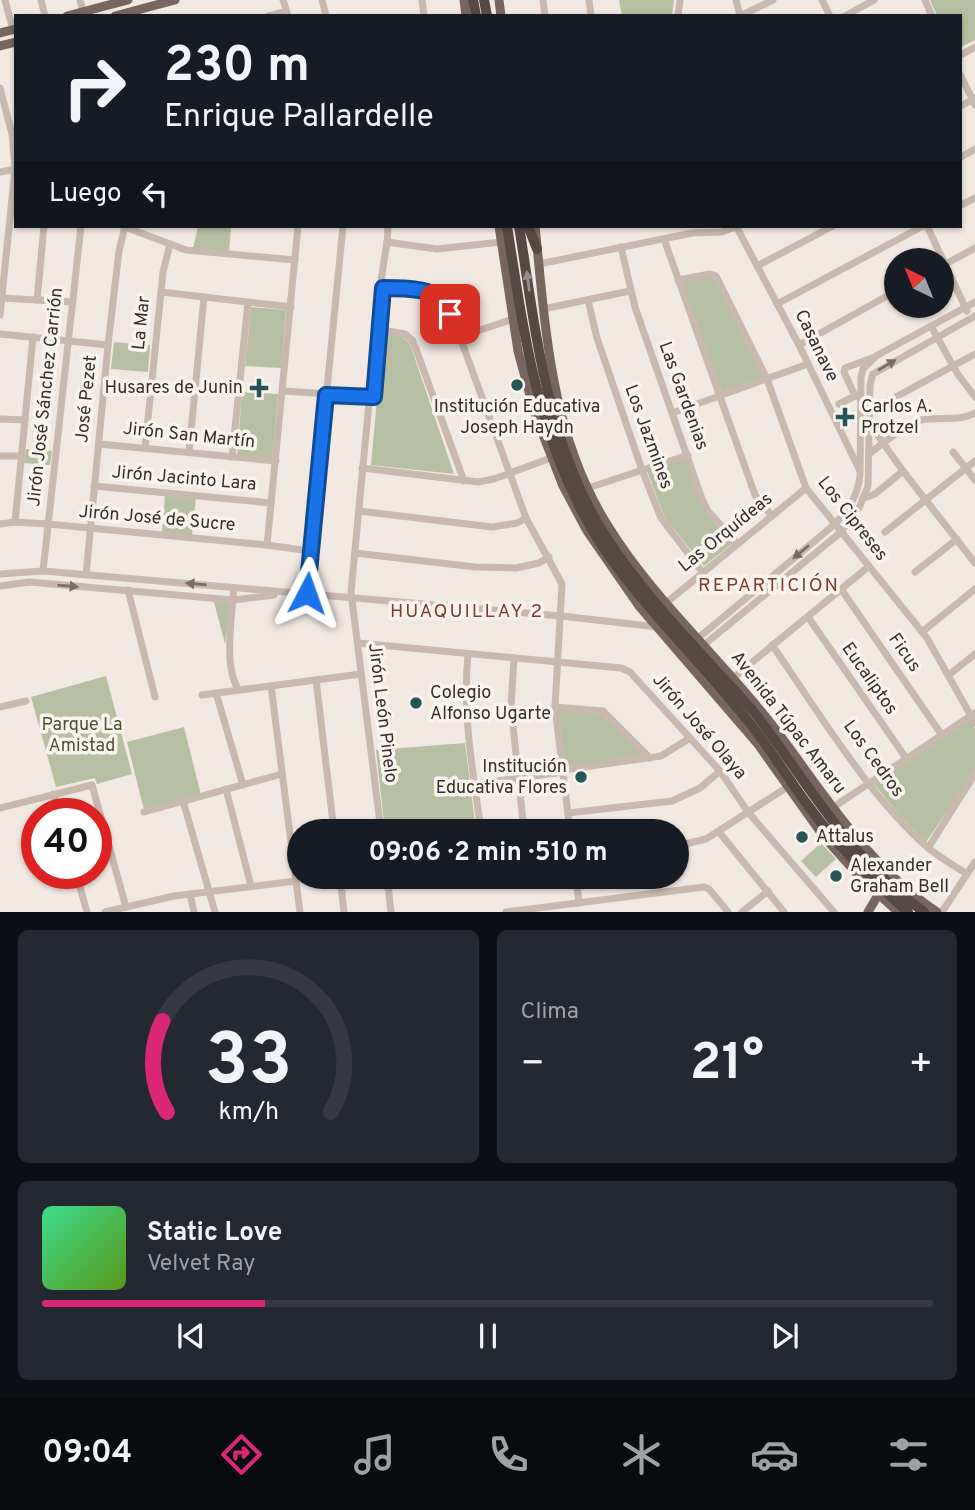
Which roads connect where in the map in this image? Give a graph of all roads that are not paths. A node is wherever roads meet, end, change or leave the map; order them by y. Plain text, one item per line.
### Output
1 (5, 0) edge
2 (80, 0) edge
3 (128, 0) edge
4 (175, 0) edge
5 (284, 0) edge
6 (773, 0) edge
7 (874, 0) edge
8 (152, 3) edge
9 (83, 12) junction
10 (287, 13) edge
11 (75, 14) edge
12 (121, 14) edge
13 (744, 14) edge
14 (849, 14) edge
15 (14, 30) edge
16 (0, 33) edge
17 (962, 78) edge
18 (0, 88) edge
19 (974, 101) edge
20 (14, 134) edge
21 (14, 179) edge
22 (44, 228) edge
23 (81, 228) edge
24 (125, 228) edge
25 (130, 228) edge
26 (298, 228) edge
27 (343, 228) edge
28 (388, 228) edge
29 (499, 228) edge
30 (507, 228) edge
31 (519, 228) edge
32 (529, 228) edge
33 (535, 228) edge
34 (732, 228) edge
35 (738, 228) edge
36 (829, 228) edge
37 (921, 228) edge
38 (926, 228) edge
39 (691, 230) edge
40 (664, 239) junction
41 (387, 242) junction
42 (501, 242) junction
43 (170, 244) junction
44 (621, 247) junction
45 (935, 248) edge
46 (975, 248) edge
47 (537, 249) junction
48 (954, 259) edge
49 (295, 260) junction
50 (539, 264) junction
51 (757, 266) junction
52 (678, 280) junction
53 (954, 286) edge
54 (382, 287) junction
55 (631, 291) junction
56 (161, 292) junction
57 (204, 297) junction
58 (2, 298) junction
59 (884, 298) edge
60 (37, 300) junction
61 (588, 300) junction
62 (72, 302) junction
63 (248, 302) junction
64 (975, 302) edge
65 (777, 304) junction
66 (291, 307) junction
67 (965, 307) junction
68 (0, 308) edge
69 (543, 309) junction
70 (0, 315) edge
71 (973, 317) edge
72 (513, 319) junction
73 (932, 326) junction
74 (378, 329) junction
75 (0, 334) edge
76 (33, 337) junction
77 (460, 337) junction
78 (938, 337) junction
79 (69, 340) junction
80 (108, 345) junction
81 (799, 345) junction
82 (975, 354) edge
83 (876, 356) junction
84 (808, 364) junction
85 (954, 366) junction
86 (767, 379) junction
87 (284, 391) junction
88 (326, 395) junction
89 (720, 396) junction
90 (858, 396) junction
91 (371, 397) junction
92 (975, 397) edge
93 (839, 404) dead end
94 (870, 411) junction
95 (672, 413) junction
96 (975, 413) edge
97 (861, 415) junction
98 (0, 419) edge
99 (24, 420) junction
100 (869, 423) junction
101 (884, 443) junction
102 (99, 444) junction
103 (145, 448) junction
104 (189, 452) junction
105 (953, 452) dead end
106 (870, 453) junction
107 (688, 455) junction
108 (0, 456) edge
109 (21, 456) junction
110 (232, 457) junction
111 (551, 458) junction
112 (276, 461) junction
113 (975, 461) edge
114 (365, 468) junction
115 (966, 468) junction
116 (642, 470) junction
117 (860, 471) junction
118 (903, 471) junction
119 (509, 473) junction
120 (869, 476) junction
121 (975, 480) edge
122 (464, 481) junction
123 (94, 486) junction
124 (587, 488) junction
125 (806, 488) junction
126 (864, 498) junction
127 (926, 499) junction
128 (271, 503) junction
129 (360, 511) junction
130 (772, 516) junction
131 (526, 518) junction
132 (15, 522) junction
133 (0, 524) edge
134 (48, 524) junction
135 (835, 524) junction
136 (90, 528) junction
137 (841, 532) junction
138 (885, 532) dead end
139 (957, 539) junction
140 (738, 544) junction
141 (267, 545) junction
142 (310, 551) junction
143 (357, 554) junction
144 (550, 557) junction
145 (975, 563) edge
146 (868, 567) junction
147 (43, 571) junction
148 (915, 572) dead end
149 (703, 573) junction
150 (0, 574) edge
151 (86, 575) junction
152 (0, 586) edge
153 (234, 588) junction
154 (841, 589) junction
155 (975, 589) edge
156 (128, 590) junction
157 (289, 593) junction
158 (307, 593) junction
159 (352, 598) junction
160 (233, 600) junction
161 (666, 603) junction
162 (561, 616) junction
163 (808, 617) junction
164 (631, 623) junction
165 (656, 627) junction
166 (922, 632) junction
167 (666, 633) junction
168 (692, 643) junction
169 (361, 644) junction
170 (772, 645) junction
171 (468, 654) junction
172 (975, 654) edge
173 (514, 658) junction
174 (558, 662) junction
175 (362, 674) junction
176 (950, 674) junction
177 (733, 678) junction
178 (316, 680) junction
179 (271, 686) junction
180 (239, 690) junction
181 (216, 693) junction
182 (202, 695) dead end
183 (155, 697) dead end
184 (26, 701) dead end
185 (0, 707) edge
186 (555, 707) junction
187 (974, 717) edge
188 (941, 734) junction
189 (690, 738) junction
190 (650, 758) junction
191 (906, 758) junction
192 (564, 771) junction
193 (720, 771) junction
194 (282, 774) junction
195 (975, 775) edge
196 (518, 778) junction
197 (475, 783) junction
198 (869, 783) junction
199 (243, 785) junction
200 (786, 788) junction
201 (226, 789) junction
202 (53, 794) junction
203 (54, 798) edge
204 (183, 801) junction
205 (0, 808) edge
206 (832, 808) junction
207 (748, 811) junction
208 (144, 812) dead end
209 (568, 813) junction
210 (290, 819) edge
211 (333, 819) edge
212 (380, 819) edge
213 (480, 819) edge
214 (523, 819) edge
215 (569, 819) edge
216 (719, 832) junction
217 (689, 843) edge
218 (928, 848) junction
219 (975, 862) edge
220 (967, 874) junction
221 (287, 882) edge
222 (251, 886) junction
223 (81, 889) edge
224 (297, 889) edge
225 (341, 889) edge
226 (388, 889) edge
227 (577, 889) edge
228 (768, 891) junction
229 (209, 892) junction
230 (190, 894) junction
231 (878, 895) junction
232 (579, 903) junction
233 (130, 908) edge
234 (87, 912) edge
235 (105, 912) edge
236 (194, 912) edge
237 (215, 912) edge
238 (300, 912) edge
239 (344, 912) edge
240 (391, 912) edge
241 (506, 912) edge
242 (728, 912) edge
243 (743, 912) edge
244 (784, 912) edge
245 (834, 912) edge
246 (868, 912) edge
247 (898, 912) edge
248 (908, 912) edge
249 (924, 912) edge
250 (939, 912) edge

1 - 15 street
2 - 9 street
3 - 9 main road
4 - 8 main road
5 - 10 street
6 - 13 street
7 - 14 street
8 - 12 main road
9 - 11 main road
15 - 16 main road
17 - 19 street
18 - 20 street
21 - 58 street
22 - 60 street
23 - 62 street, Jirón José Sánchez Carrión
24 - 80 street, José Pezet
25 - 43 street
26 - 49 street
27 - 88 street
28 - 41 street, Jirón León Pinelo
29 - 42 main road, Avenida Túpac Amaru
30 - 167 highway, Avenida Túpac Amaru
168 -> 31 highway, Avenida Túpac Amaru
32 - 47 highway
33 - 47 main road, Avenida Túpac Amaru
34 - 39 street
35 - 51 street, Casanave
36 - 51 street
37 - 65 street
38 - 45 street
39 - 40 street
40 - 44 street
40 - 52 street
41 - 42 street
41 - 54 street, Jirón León Pinelo
42 - 72 main road, Avenida Túpac Amaru
43 - 49 street
43 - 56 street, La Mar
44 - 50 street
44 - 55 street, Las Gardenias
46 - 48 street
47 - 50 main road, Avenida Túpac Amaru
49 - 66 street
50 - 69 main road, Avenida Túpac Amaru
51 - 65 street, Casanave
52 - 86 street, Los Cipreses
52 - 89 street
53 - 67 street
54 - 74 street, Jirón León Pinelo
54 - 77 street
55 - 61 street
55 - 95 street, Las Gardenias
56 - 57 street
56 - 103 street, La Mar
57 - 63 street
57 - 104 street
58 - 60 street
58 - 68 street
59 - 81 street
60 - 62 street
61 - 69 street
61 - 116 street, Los Jazmines
62 - 79 street, Jirón José Sánchez Carrión
63 - 66 street
63 - 110 street
64 - 67 street
65 - 81 street, Casanave
66 - 87 street
67 - 71 street
67 - 73 street
68 - 70 street
69 - 124 main road, Avenida Túpac Amaru
71 - 78 street
72 - 77 street
72 - 111 main road, Avenida Túpac Amaru
73 - 78 street
73 - 83 street
74 - 91 street, Jirón León Pinelo
74 - 122 street
75 - 76 street
76 - 79 street
76 - 99 street
77 - 119 street
78 - 85 street
94 -> 78 street
79 - 80 street
79 - 134 street, Jirón José Sánchez Carrión
80 - 102 street, José Pezet
81 - 84 street, Casanave
82 - 85 street
83 - 90 street
83 - 90 street
84 - 86 street
84 - 117 street, Casanave
85 - 92 street
85 - 94 street
86 - 89 street
86 - 125 street, Los Cipreses
87 - 88 street
87 - 112 street
88 - 91 street
88 - 142 street
89 - 95 street
89 - 130 street
90 - 93 street
90 - 97 street
91 - 114 street, Jirón León Pinelo
94 - 97 street
94 - 100 street
95 - 107 street, Las Gardenias
96 - 101 street
97 - 100 street
97 - 117 street
98 - 99 street
99 - 109 street
100 - 101 street
100 - 106 street
101 - 106 street
101 - 118 street
102 - 103 street, Jirón San Martín
102 - 123 street, José Pezet
103 - 104 street, Jirón San Martín
104 - 110 street, Jirón San Martín
105 - 115 street
106 - 120 street
107 - 116 street
107 - 140 street, Las Gardenias
108 - 109 street
109 - 132 street
110 - 112 street, Jirón San Martín
111 - 119 street
111 - 165 main road, Avenida Túpac Amaru
112 - 128 street
113 - 115 street
114 - 122 street
114 - 129 street, Jirón León Pinelo
115 - 121 street
115 - 127 street
116 - 124 street
116 - 149 street, Los Jazmines
117 - 120 street
117 - 135 street
118 - 126 street
118 - 127 street
119 - 122 street
119 - 131 street
120 - 126 street
123 - 128 street, Jirón Jacinto Lara
123 - 136 street, José Pezet
124 - 161 main road, Avenida Túpac Amaru
125 - 130 street, Las Orquídeas
125 - 135 street, Los Cipreses
126 - 137 street
127 - 138 street
127 - 139 street
128 - 141 street
129 - 131 street
129 - 143 street, Jirón León Pinelo
130 - 140 street, Las Orquídeas
131 - 144 street
132 - 133 street, Jirón José de Sucre
132 - 134 street, Jirón José de Sucre
134 - 136 street, Jirón José de Sucre
134 - 147 street, Jirón José Sánchez Carrión
135 - 137 street, Los Cipreses
135 -> 168 street
136 - 141 street, Jirón José de Sucre
136 - 151 street, José Pezet
137 - 146 street, Los Cipreses
137 - 168 street
139 - 145 street
139 - 148 street
140 - 149 street, Las Orquídeas
141 - 142 street, Jirón José de Sucre
142 - 158 street
143 - 144 street
143 - 159 street, Jirón León Pinelo
144 - 162 street
146 - 154 street
146 - 166 street, Los Cipreses
147 - 150 street
147 - 151 street
149 - 161 street, Las Orquídeas
153 -> 151 street
152 -> 156 street
153 - 157 street
153 - 160 street
154 - 163 street
154 - 188 street, Ficus
155 - 166 street
156 - 160 street
156 - 183 street
157 - 158 street
157 - 160 street
158 - 159 street
159 - 162 street
159 - 169 street, Jirón León Pinelo
160 - 180 street
161 - 168 main road, Avenida Túpac Amaru
162 - 164 street
162 - 174 street
163 - 170 street
163 - 191 street, Eucaliptos
164 - 165 street
164 - 167 street
165 - 167 main road, Avenida Túpac Amaru
166 - 176 street, Los Cipreses
167 - 168 highway, Avenida Túpac Amaru
167 - 200 main road, Avenida Túpac Amaru
168 - 177 main road, Avenida Túpac Amaru
168 - 248 highway, Avenida Túpac Amaru
168 - 249 highway, Avenida Túpac Amaru
169 - 171 street, Jirón José Olaya
169 - 175 street, Jirón León Pinelo
170 - 177 street
170 - 198 street, Los Cedros
171 - 173 street, Jirón José Olaya
171 - 197 street
172 - 176 street
173 - 174 street, Jirón José Olaya
173 - 196 street
174 - 186 street
174 - 189 street, Jirón José Olaya
175 - 178 street
175 - 212 street, Jirón León Pinelo
176 - 187 street, Los Cipreses
177 - 206 main road, Avenida Túpac Amaru
178 - 179 street
178 - 211 street
179 - 180 street
179 - 194 street
180 - 181 street
181 - 182 street
181 - 199 street
184 - 185 street
186 - 190 street
186 - 192 street
187 - 188 street
188 - 191 street
189 - 190 street
189 - 193 street, Jirón José Olaya
190 - 192 street
191 - 198 street
192 - 196 street
192 - 209 street
193 - 207 street, Jirón José Olaya
193 - 209 street
194 - 199 street
194 - 210 street
195 - 218 street
196 - 197 street
196 - 214 street
197 - 213 street
198 - 206 street
198 - 218 street, Los Cedros
199 - 201 street
200 - 207 street
200 - 231 main road, Avenida Túpac Amaru
201 - 204 street
201 - 222 street
202 - 203 street
202 - 205 street
202 - 233 street
204 - 208 street
204 - 229 street
206 - 250 main road, Avenida Túpac Amaru
207 - 216 street
207 - 245 street, Jirón José Olaya
209 - 215 street
216 - 217 street
216 - 228 street
218 - 220 street, Los Cedros
219 - 220 street
220 - 250 street
221 - 222 street
222 - 229 street
223 - 234 street
224 - 238 street
225 - 239 street
226 - 240 street
227 - 232 street
228 - 243 street
228 - 244 street
229 - 230 street
229 - 237 street
230 - 233 street
230 - 236 street
231 - 246 main road
231 - 247 main road, Avenida Túpac Amaru
232 - 241 street
232 - 242 street
233 - 235 street

